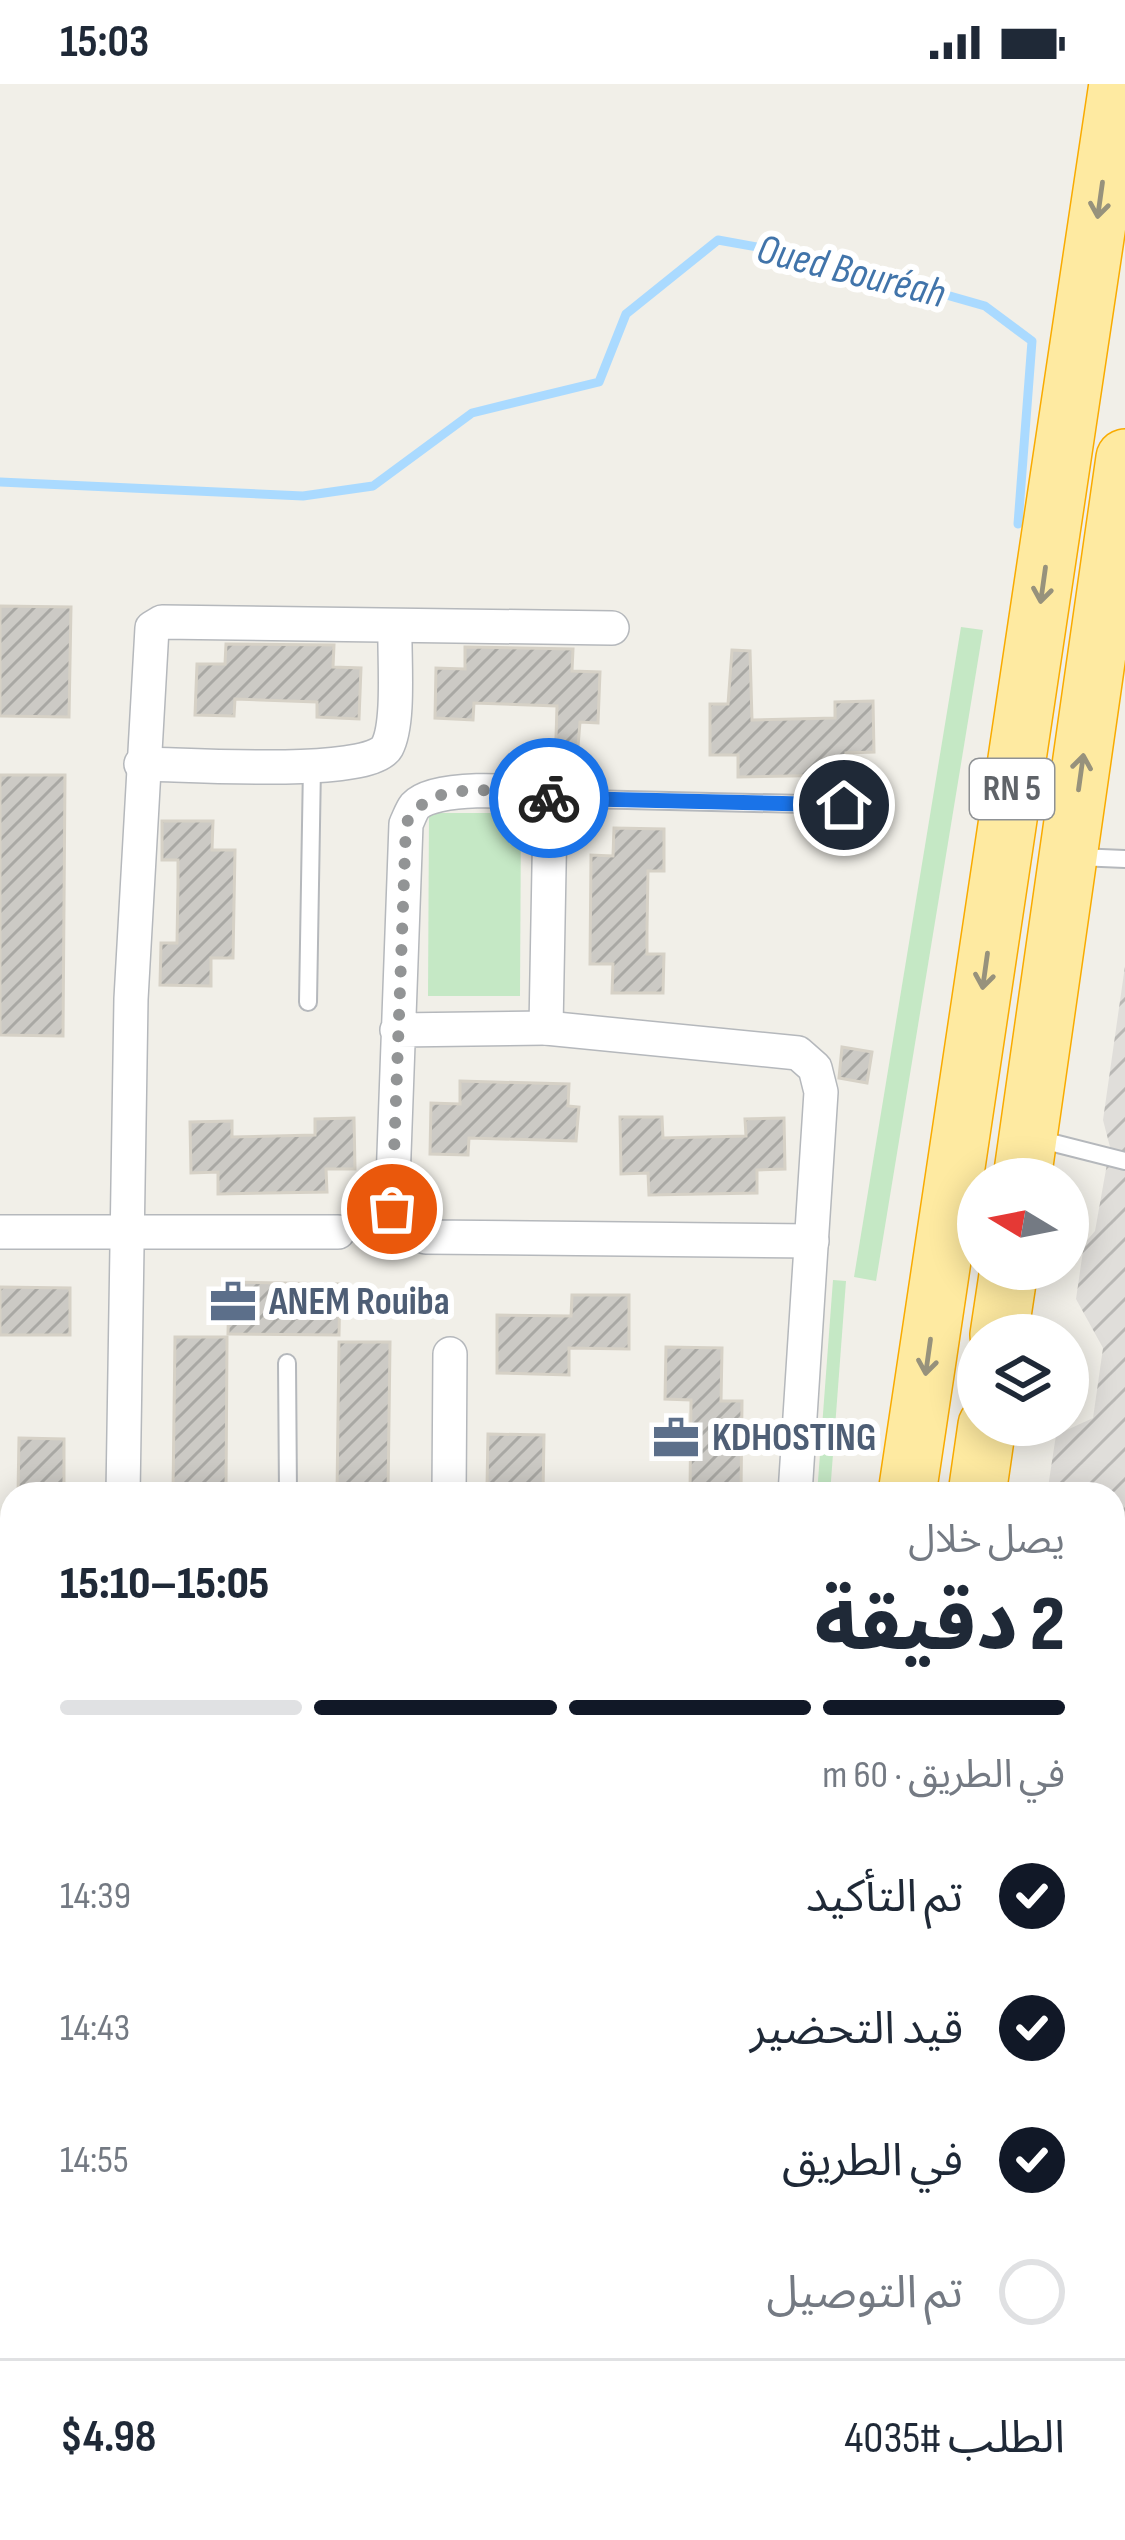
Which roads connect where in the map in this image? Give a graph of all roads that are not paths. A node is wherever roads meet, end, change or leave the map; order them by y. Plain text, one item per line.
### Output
1 (1118, 84) edge
2 (1125, 458) edge
3 (394, 627) junction
4 (612, 628) dead end
5 (141, 764) junction
6 (311, 766) junction
7 (542, 798) junction
8 (844, 805) dead end
9 (1069, 856) junction
10 (1125, 859) edge
11 (308, 1002) dead end
12 (546, 1028) junction
13 (398, 1030) junction
14 (1025, 1158) edge
15 (1089, 1160) edge
16 (1125, 1161) edge
17 (0, 1232) edge
18 (338, 1232) dead end
19 (126, 1235) junction
20 (812, 1241) junction
21 (451, 1354) dead end
22 (287, 1363) dead end
23 (984, 1446) edge
24 (123, 1482) edge
25 (288, 1482) edge
26 (448, 1482) edge
27 (796, 1482) edge
28 (909, 1482) edge
29 (979, 1482) edge

1 -> 28 highway, RN 5
9 -> 2 highway, RN 5
3 - 4 street
3 - 5 street
3 - 6 street
5 - 6 street
5 - 19 street
6 - 11 lane
7 - 8 lane
7 - 12 street
7 - 13 street
9 - 10 lane
9 - 14 highway, RN 5
12 - 13 street
12 - 20 street
13 - 20 street
15 - 16 lane
17 - 19 street
18 - 19 street
19 - 24 street
20 - 27 street
21 - 26 street
22 - 25 lane
23 - 29 highway

